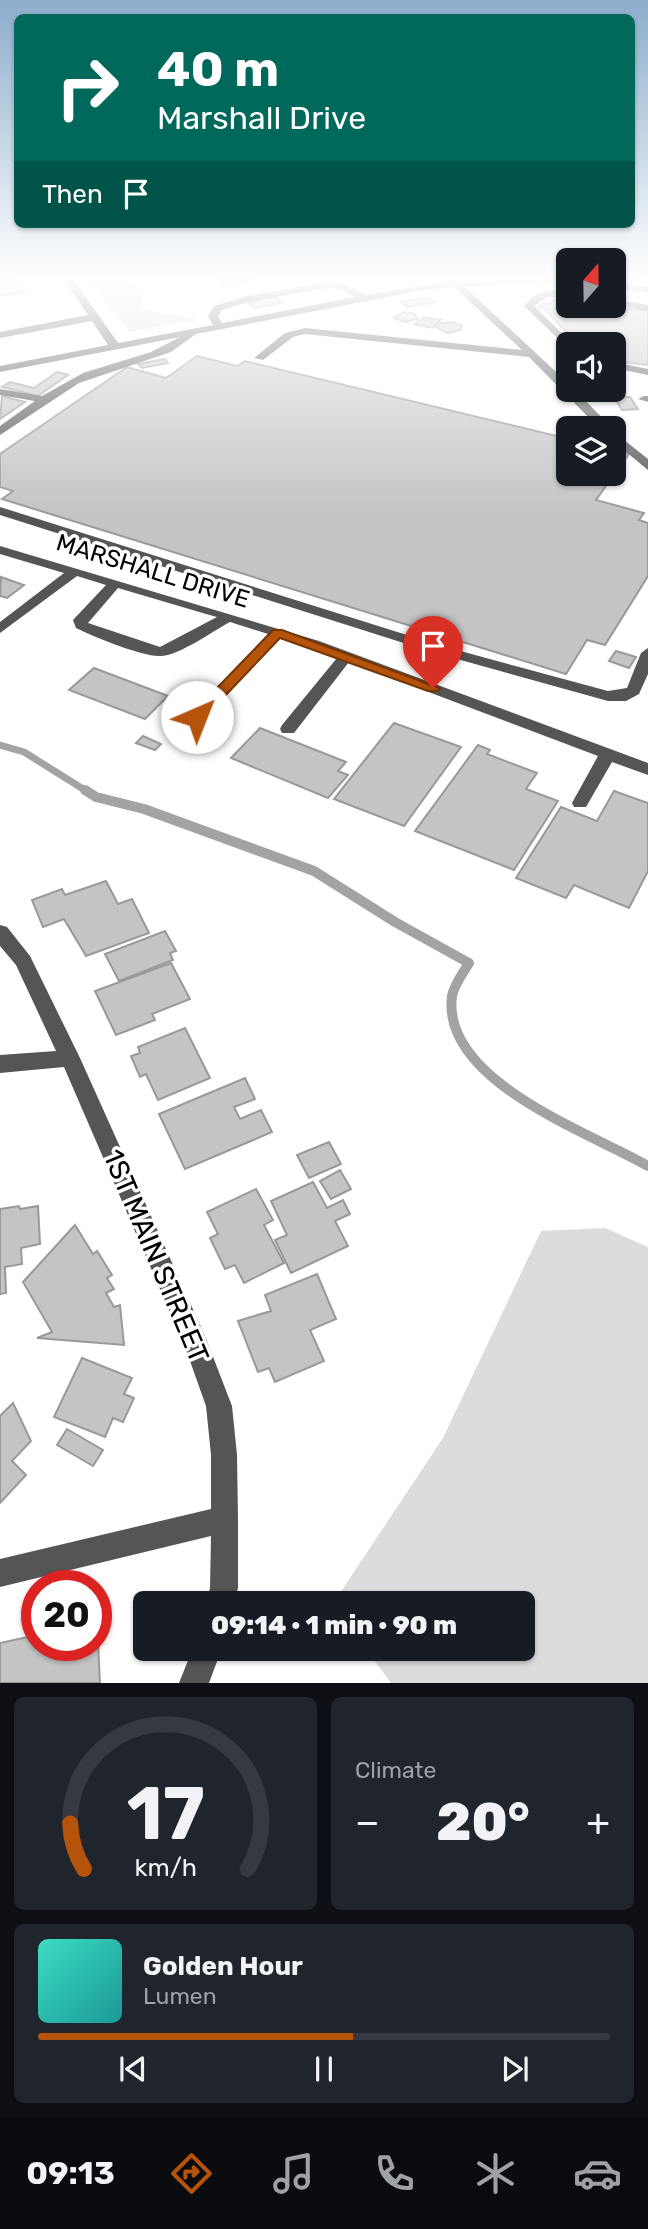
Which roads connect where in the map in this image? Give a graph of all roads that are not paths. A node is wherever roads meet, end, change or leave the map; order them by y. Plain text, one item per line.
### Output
1 (60, 358) edge
2 (149, 358) edge
3 (534, 358) edge
4 (626, 367) edge
5 (0, 369) edge
6 (648, 372) edge
7 (0, 392) edge
8 (45, 400) junction
9 (594, 416) edge
10 (0, 431) edge
11 (626, 446) edge
12 (648, 466) edge
13 (0, 510) edge
14 (0, 550) edge
15 (75, 571) junction
16 (115, 583) junction
17 (228, 617) junction
18 (0, 629) edge
19 (277, 633) junction
20 (648, 653) edge
21 (346, 656) junction
22 (288, 729) dead end
23 (181, 734) dead end
24 (608, 754) junction
25 (648, 769) edge
26 (580, 803) dead end
27 (0, 932) edge
28 (70, 1058) junction
29 (0, 1064) edge
30 (225, 1519) junction
31 (0, 1573) edge
32 (223, 1591) edge
33 (203, 1661) edge
34 (194, 1683) edge

1 - 5 street
2 - 8 street
3 - 9 street
4 - 6 street
7 - 8 street
8 - 10 street
11 - 12 street
13 - 20 street
14 - 15 street, MARSHALL DRIVE
15 - 16 street, MARSHALL DRIVE
15 - 18 street
16 - 17 street, MARSHALL DRIVE
16 - 17 street
17 - 19 street, MARSHALL DRIVE
19 - 21 street, MARSHALL DRIVE
19 - 23 street
21 - 22 street
21 - 24 street, MARSHALL DRIVE
24 - 25 street, MARSHALL DRIVE
24 - 26 street
27 - 28 street, 1ST MAIN STREET
28 - 29 street
28 - 30 street, 1ST MAIN STREET
30 - 31 street
30 - 32 street, 1ST MAIN STREET
33 - 34 street

